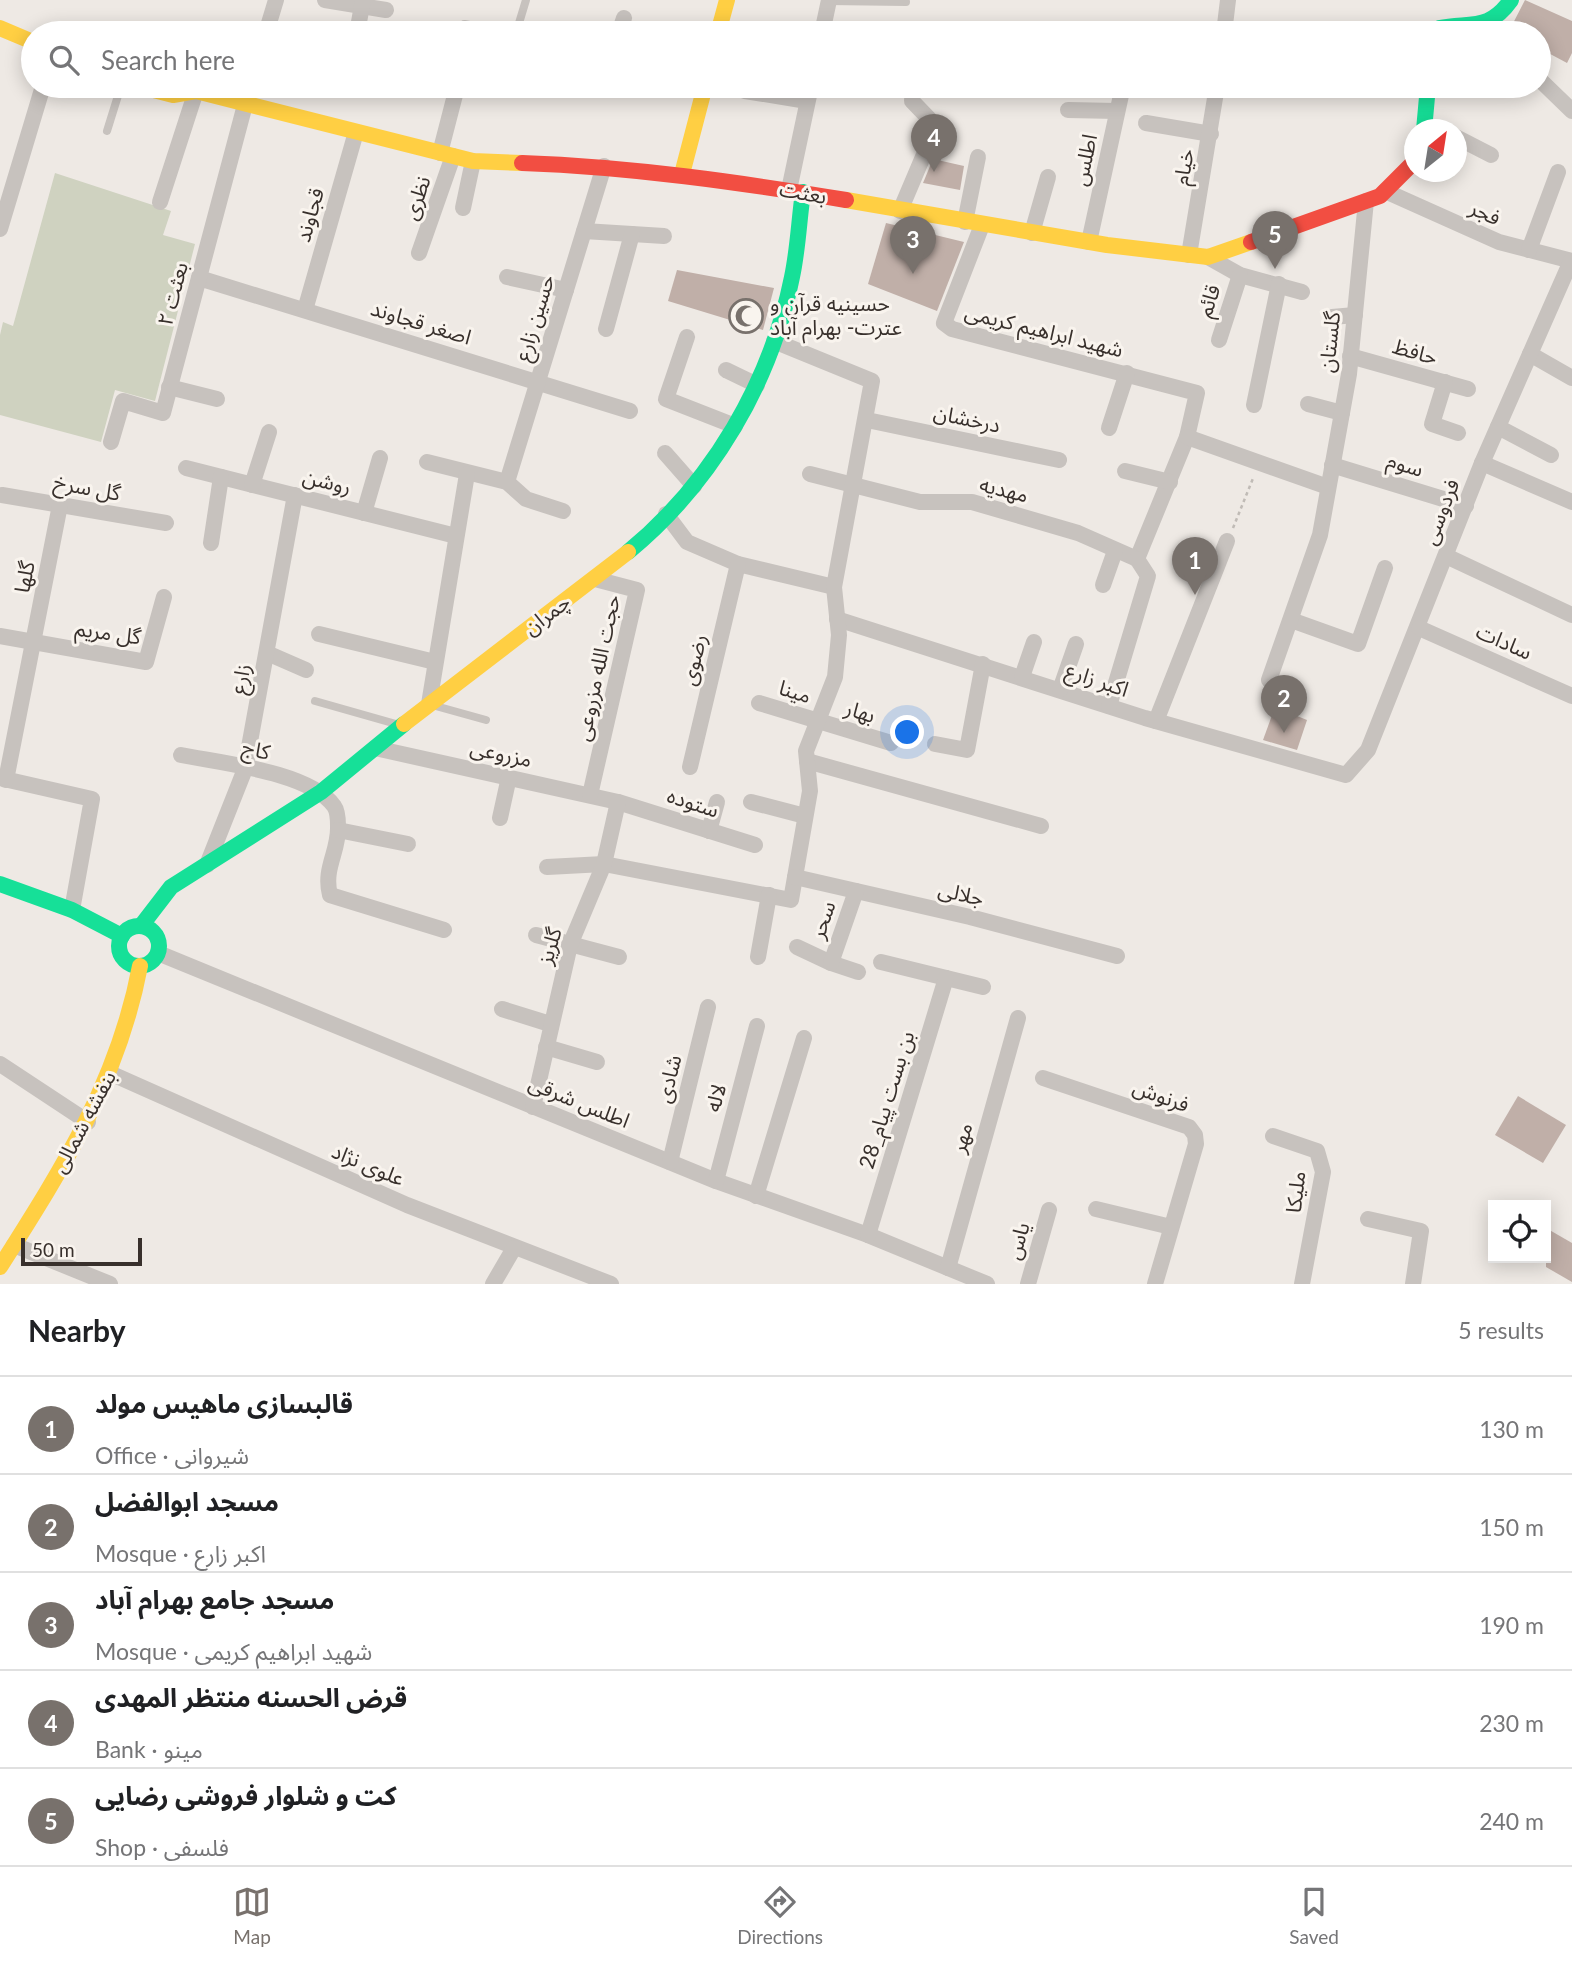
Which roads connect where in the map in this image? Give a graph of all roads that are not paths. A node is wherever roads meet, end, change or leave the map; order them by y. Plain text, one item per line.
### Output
1 (276, 0) edge
2 (325, 0) edge
3 (526, 0) edge
4 (727, 0) edge
5 (1228, 0) edge
6 (1511, 0) edge
7 (828, 1) edge
8 (906, 2) dead end
9 (363, 3) edge
10 (386, 10) dead end
11 (270, 21) edge
12 (359, 21) edge
13 (520, 21) edge
14 (721, 21) edge
15 (824, 21) edge
16 (1225, 21) edge
17 (1496, 21) edge
18 (0, 28) edge
19 (21, 37) edge
20 (1551, 91) edge
21 (39, 98) edge
22 (117, 98) edge
23 (194, 98) edge
24 (222, 98) edge
25 (247, 98) edge
26 (455, 98) edge
27 (702, 98) edge
28 (808, 98) edge
29 (912, 98) edge
30 (1120, 98) edge
31 (1215, 98) edge
32 (1427, 98) edge
33 (245, 104) junction
34 (1068, 110) dead end
35 (1117, 111) junction
36 (1572, 111) edge
37 (1426, 119) edge
38 (1146, 123) dead end
39 (107, 131) dead end
40 (356, 132) junction
41 (1211, 134) junction
42 (1467, 142) edge
43 (447, 155) junction
44 (1491, 155) dead end
45 (978, 157) dead end
46 (472, 161) junction
47 (604, 166) junction
48 (1558, 172) dead end
49 (1404, 173) edge
50 (682, 174) junction
51 (1048, 177) dead end
52 (796, 191) junction
53 (1385, 191) junction
54 (1366, 201) junction
55 (160, 202) dead end
56 (463, 208) dead end
57 (900, 211) junction
58 (965, 222) junction
59 (982, 225) junction
60 (0, 229) edge
61 (584, 231) junction
62 (1032, 233) junction
63 (632, 234) junction
64 (664, 236) dead end
65 (1089, 242) junction
66 (1529, 250) junction
67 (419, 253) dead end
68 (1189, 255) junction
69 (1208, 257) junction
70 (1572, 261) edge
71 (1240, 275) junction
72 (507, 277) dead end
73 (199, 278) junction
74 (1279, 284) junction
75 (566, 290) junction
76 (1302, 292) dead end
77 (305, 310) junction
78 (1355, 315) junction
79 (1332, 317) dead end
80 (607, 330) dead end
81 (687, 337) dead end
82 (1219, 340) dead end
83 (774, 341) junction
84 (1530, 354) junction
85 (1350, 356) junction
86 (726, 370) dead end
87 (1126, 373) junction
88 (1572, 378) edge
89 (538, 380) junction
90 (1445, 382) junction
91 (757, 385) junction
92 (169, 387) junction
93 (1468, 389) dead end
94 (218, 399) dead end
95 (1308, 404) dead end
96 (1254, 405) dead end
97 (630, 411) dead end
98 (1342, 412) junction
99 (867, 420) junction
100 (735, 426) junction
101 (1498, 427) junction
102 (1109, 428) dead end
103 (269, 432) dead end
104 (1458, 433) dead end
105 (1187, 437) junction
106 (111, 442) dead end
107 (666, 453) dead end
108 (1551, 456) dead end
109 (380, 458) dead end
110 (1059, 460) dead end
111 (428, 462) dead end
112 (1482, 463) junction
113 (1332, 465) junction
114 (186, 468) dead end
115 (1125, 471) dead end
116 (467, 474) junction
117 (810, 474) dead end
118 (221, 477) junction
119 (507, 482) junction
120 (1170, 482) junction
121 (854, 484) junction
122 (252, 485) junction
123 (694, 486) junction
124 (1328, 487) junction
125 (2, 495) dead end
126 (295, 495) junction
127 (1572, 502) edge
128 (60, 505) junction
129 (1466, 506) junction
130 (563, 511) dead end
131 (364, 513) junction
132 (666, 514) junction
133 (166, 523) dead end
134 (456, 536) junction
135 (1227, 541) road end
136 (211, 543) dead end
137 (1115, 551) junction
138 (1446, 556) junction
139 (1137, 559) junction
140 (738, 564) junction
141 (1385, 568) dead end
142 (595, 579) junction
143 (1103, 585) dead end
144 (834, 587) junction
145 (164, 597) dead end
146 (1572, 615) edge
147 (837, 619) junction
148 (1291, 620) junction
149 (1419, 628) junction
150 (319, 634) dead end
151 (0, 636) edge
152 (1034, 642) dead end
153 (33, 643) junction
154 (1076, 644) dead end
155 (267, 653) junction
156 (435, 662) junction
157 (983, 664) junction
158 (306, 670) dead end
159 (1022, 677) junction
160 (1269, 680) dead end
161 (1060, 690) junction
162 (1572, 695) edge
163 (316, 701) dead end
164 (759, 703) dead end
165 (429, 704) junction
166 (1109, 706) junction
167 (486, 720) dead end
168 (818, 721) junction
169 (1156, 721) junction
170 (402, 726) junction
171 (891, 743) dead end
172 (935, 744) dead end
173 (375, 748) junction
174 (181, 755) dead end
175 (807, 761) junction
176 (690, 767) dead end
177 (245, 769) junction
178 (1346, 775) joint
179 (509, 777) junction
180 (3, 779) edge
181 (321, 792) junction
182 (590, 795) junction
183 (618, 802) junction
184 (717, 802) dead end
185 (751, 802) dead end
186 (806, 816) junction
187 (500, 818) dead end
188 (1041, 827) dead end
189 (338, 830) junction
190 (709, 831) junction
191 (408, 844) dead end
192 (755, 845) dead end
193 (604, 864) junction
194 (207, 865) junction
195 (547, 867) dead end
196 (795, 877) junction
197 (0, 884) edge
198 (856, 891) junction
199 (769, 895) junction
200 (72, 910) junction
201 (141, 926) junction
202 (444, 930) dead end
203 (536, 935) dead end
204 (122, 936) junction
205 (570, 945) junction
206 (797, 947) dead end
207 (158, 953) junction
208 (1117, 956) dead end
209 (620, 957) dead end
210 (758, 957) dead end
211 (881, 962) dead end
212 (831, 964) junction
213 (140, 966) junction
214 (858, 972) dead end
215 (946, 978) junction
216 (983, 987) dead end
217 (708, 1007) dead end
218 (502, 1009) dead end
219 (1018, 1018) dead end
220 (550, 1024) junction
221 (757, 1026) dead end
222 (804, 1038) dead end
223 (546, 1047) junction
224 (597, 1062) dead end
225 (0, 1064) edge
226 (112, 1074) junction
227 (1044, 1078) dead end
228 (533, 1107) junction
229 (88, 1122) junction
230 (1273, 1136) dead end
231 (670, 1162) junction
232 (716, 1181) junction
233 (756, 1196) junction
234 (1096, 1209) dead end
235 (1049, 1210) dead end
236 (1368, 1219) dead end
237 (1171, 1227) junction
238 (868, 1235) junction
239 (13, 1245) junction
240 (514, 1248) junction
241 (0, 1267) edge
242 (948, 1268) junction
243 (110, 1284) edge
244 (493, 1284) edge
245 (611, 1284) edge
246 (987, 1284) edge
247 (1028, 1284) edge
248 (1155, 1284) edge
249 (1301, 1284) edge
250 (1413, 1284) edge

1 - 11 street
2 - 9 street
3 - 13 lane
4 - 14 street
5 - 16 street
6 - 17 street
7 - 8 lane
7 - 15 street
9 - 10 street
9 - 12 street
18 - 19 street
20 - 36 street
21 - 60 street
22 - 39 lane
23 - 55 street
24 - 33 street, بعثت
25 - 33 street, بعثت ۲
26 - 43 street, نظری
27 - 50 street
28 - 52 street
29 - 57 street
30 - 35 street, اطلس
31 - 41 street, خیام
32 - 37 street
33 - 40 street, بعثت
33 - 73 street, بعثت ۲
34 - 35 street
35 - 65 street, اطلس
38 - 41 street
40 - 43 street, بعثت
40 - 77 street, قجاوند
41 - 68 street, خیام
42 - 44 street
43 - 46 street, بعثت
43 - 67 street, نظری
45 - 58 street
46 - 47 street, بعثت
46 - 56 street
47 - 50 street, بعثت
47 - 61 street, حسین زارع
48 - 66 street
49 - 53 street, بعثت
50 - 52 street, بعثت
51 - 62 street
52 - 57 street, بعثت
52 - 83 street, چمران
53 - 54 street, بعثت
53 - 66 street, فجر
54 - 69 street, بعثت
54 - 78 street, گلستان
57 - 58 street, بعثت
58 - 59 street, بعثت
59 - 62 street, بعثت
59 - 87 street, شهید ابراهیم کریمی
61 - 63 street
61 - 75 street, حسین زارع
62 - 65 street, بعثت
63 - 64 street
63 - 80 street
65 - 68 street, بعثت
66 - 70 street, فجر
68 - 69 street, بعثت
69 - 71 street
70 - 84 street, فردوسی
71 - 74 street
71 - 82 street, قائم
72 - 75 street
73 - 77 street, اصغر قجاوند
73 - 92 street, بعثت ۲
74 - 76 street
74 - 96 street
75 - 89 street, حسین زارع
77 - 89 street, اصغر قجاوند
78 - 79 street
78 - 85 street, گلستان
81 - 100 street
83 - 91 street, چمران
83 - 99 street
84 - 88 street
84 - 101 street, فردوسی
85 - 90 street, حافظ
85 - 98 street, گلستان
86 - 91 street
87 - 102 street
87 - 105 street, شهید ابراهیم کریمی
89 - 97 street, اصغر قجاوند
89 - 119 street, حسین زارع
90 - 93 street, حافظ
90 - 104 street
91 - 100 street, چمران
92 - 94 street
92 - 106 street, بعثت ۲
95 - 98 street
98 - 113 street, گلستان
99 - 110 street, درخشان
99 - 121 street
100 - 123 street, چمران
101 - 108 street
101 - 112 street, فردوسی
103 - 122 street
105 - 120 street
105 - 124 street
107 - 123 street
109 - 131 street
111 - 116 street
112 - 127 street
112 - 129 street, فردوسی
113 - 124 street, گلستان
113 - 129 street, سوم
114 - 118 street, روشن
115 - 120 street
116 - 119 street
116 - 134 street
117 - 121 street, مهدیه
118 - 122 street, روشن
118 - 136 street
119 - 130 street
120 - 139 street
121 - 137 street, مهدیه
121 - 144 street
122 - 126 street, روشن
123 - 132 street, چمران
124 - 148 street, گلستان
125 - 128 street, گل سرخ
126 - 131 street, روشن
126 - 155 street, زارع
128 - 133 street, گل سرخ
128 - 153 street, گلها
129 - 138 street, فردوسی
131 - 134 street, روشن
132 - 140 street
132 - 142 street, چمران
134 - 156 street
135 - 169 street
137 - 139 street, مهدیه
137 - 143 street
138 - 146 street
138 - 149 street, فردوسی
139 - 166 street
140 - 144 street
140 - 176 street, رضوی
141 - 148 street
142 - 165 street, چمران
142 - 182 street, حجت الله مزروعی
144 - 147 street
145 - 153 street, گل مریم
147 - 157 street, اکبر زارع
147 - 168 street
148 - 160 street, گلستان
149 - 162 street, سادات
149 - 178 street, فردوسی
150 - 156 street
151 - 153 street, گل مریم
152 - 159 street
153 - 180 street, گلها
154 - 161 street
155 - 158 street
155 - 177 street, زارع
156 - 165 street
157 - 159 street, اکبر زارع
157 - 172 street
159 - 161 street, اکبر زارع
161 - 166 street, اکبر زارع
163 - 170 lane
164 - 168 street, مینا
165 - 167 lane
165 - 170 street, چمران
166 - 169 street, اکبر زارع
168 - 171 street, بهار
168 - 175 street
169 - 178 street, اکبر زارع
170 - 173 street, چمران
173 - 179 street, مزروعی
173 - 181 street, چمران
174 - 177 street, کاج
175 - 186 street
175 - 188 street
177 - 181 street, کاج
177 - 194 street, زارع
179 - 182 street, مزروعی
179 - 187 street
180 - 200 street
181 - 189 street
181 - 194 street, چمران
182 - 183 street, مزروعی
183 - 190 street, ستوده
183 - 193 street, گلریز
184 - 190 street
185 - 186 street
186 - 196 street
189 - 191 street
189 - 202 street
190 - 192 street, ستوده
193 - 195 street
193 - 199 street
193 - 205 street, گلریز
194 - 201 street, چمران
196 - 198 street, جلالی
196 - 199 street
197 - 200 street
198 - 208 street, جلالی
198 - 212 street, سحر
199 - 210 street
200 - 204 street
201 - 204 street
201 - 207 street
203 - 205 street
204 - 213 street
205 - 209 street
205 - 220 street, گلریز
206 - 212 street
207 - 213 street
207 - 228 street, اطلس شرقی
211 - 215 street
212 - 214 street
213 - 226 street, بنفشه شمالی
215 - 216 street
215 - 238 street, بن بست پیام_28
217 - 231 street, شادی
218 - 220 street
219 - 242 street, مهر
220 - 223 street, گلریز
221 - 232 street, لاله
222 - 233 street
223 - 224 street
223 - 228 street, گلریز
225 - 229 street
226 - 229 street, بنفشه شمالی
226 - 240 street, علوی نژاد
227 - 237 street, فرنوش
228 - 231 street, اطلس شرقی
229 - 239 street, بنفشه شمالی
230 - 249 street, ملیکا
231 - 232 street, اطلس شرقی
232 - 233 street, اطلس شرقی
233 - 238 street, اطلس شرقی
234 - 237 street
235 - 247 street, یاس
236 - 250 street
237 - 248 street, فرنوش
238 - 242 street, اطلس شرقی
239 - 241 street, بنفشه شمالی
239 - 243 street
240 - 244 street
240 - 245 street, علوی نژاد
242 - 246 street, اطلس شرقی

